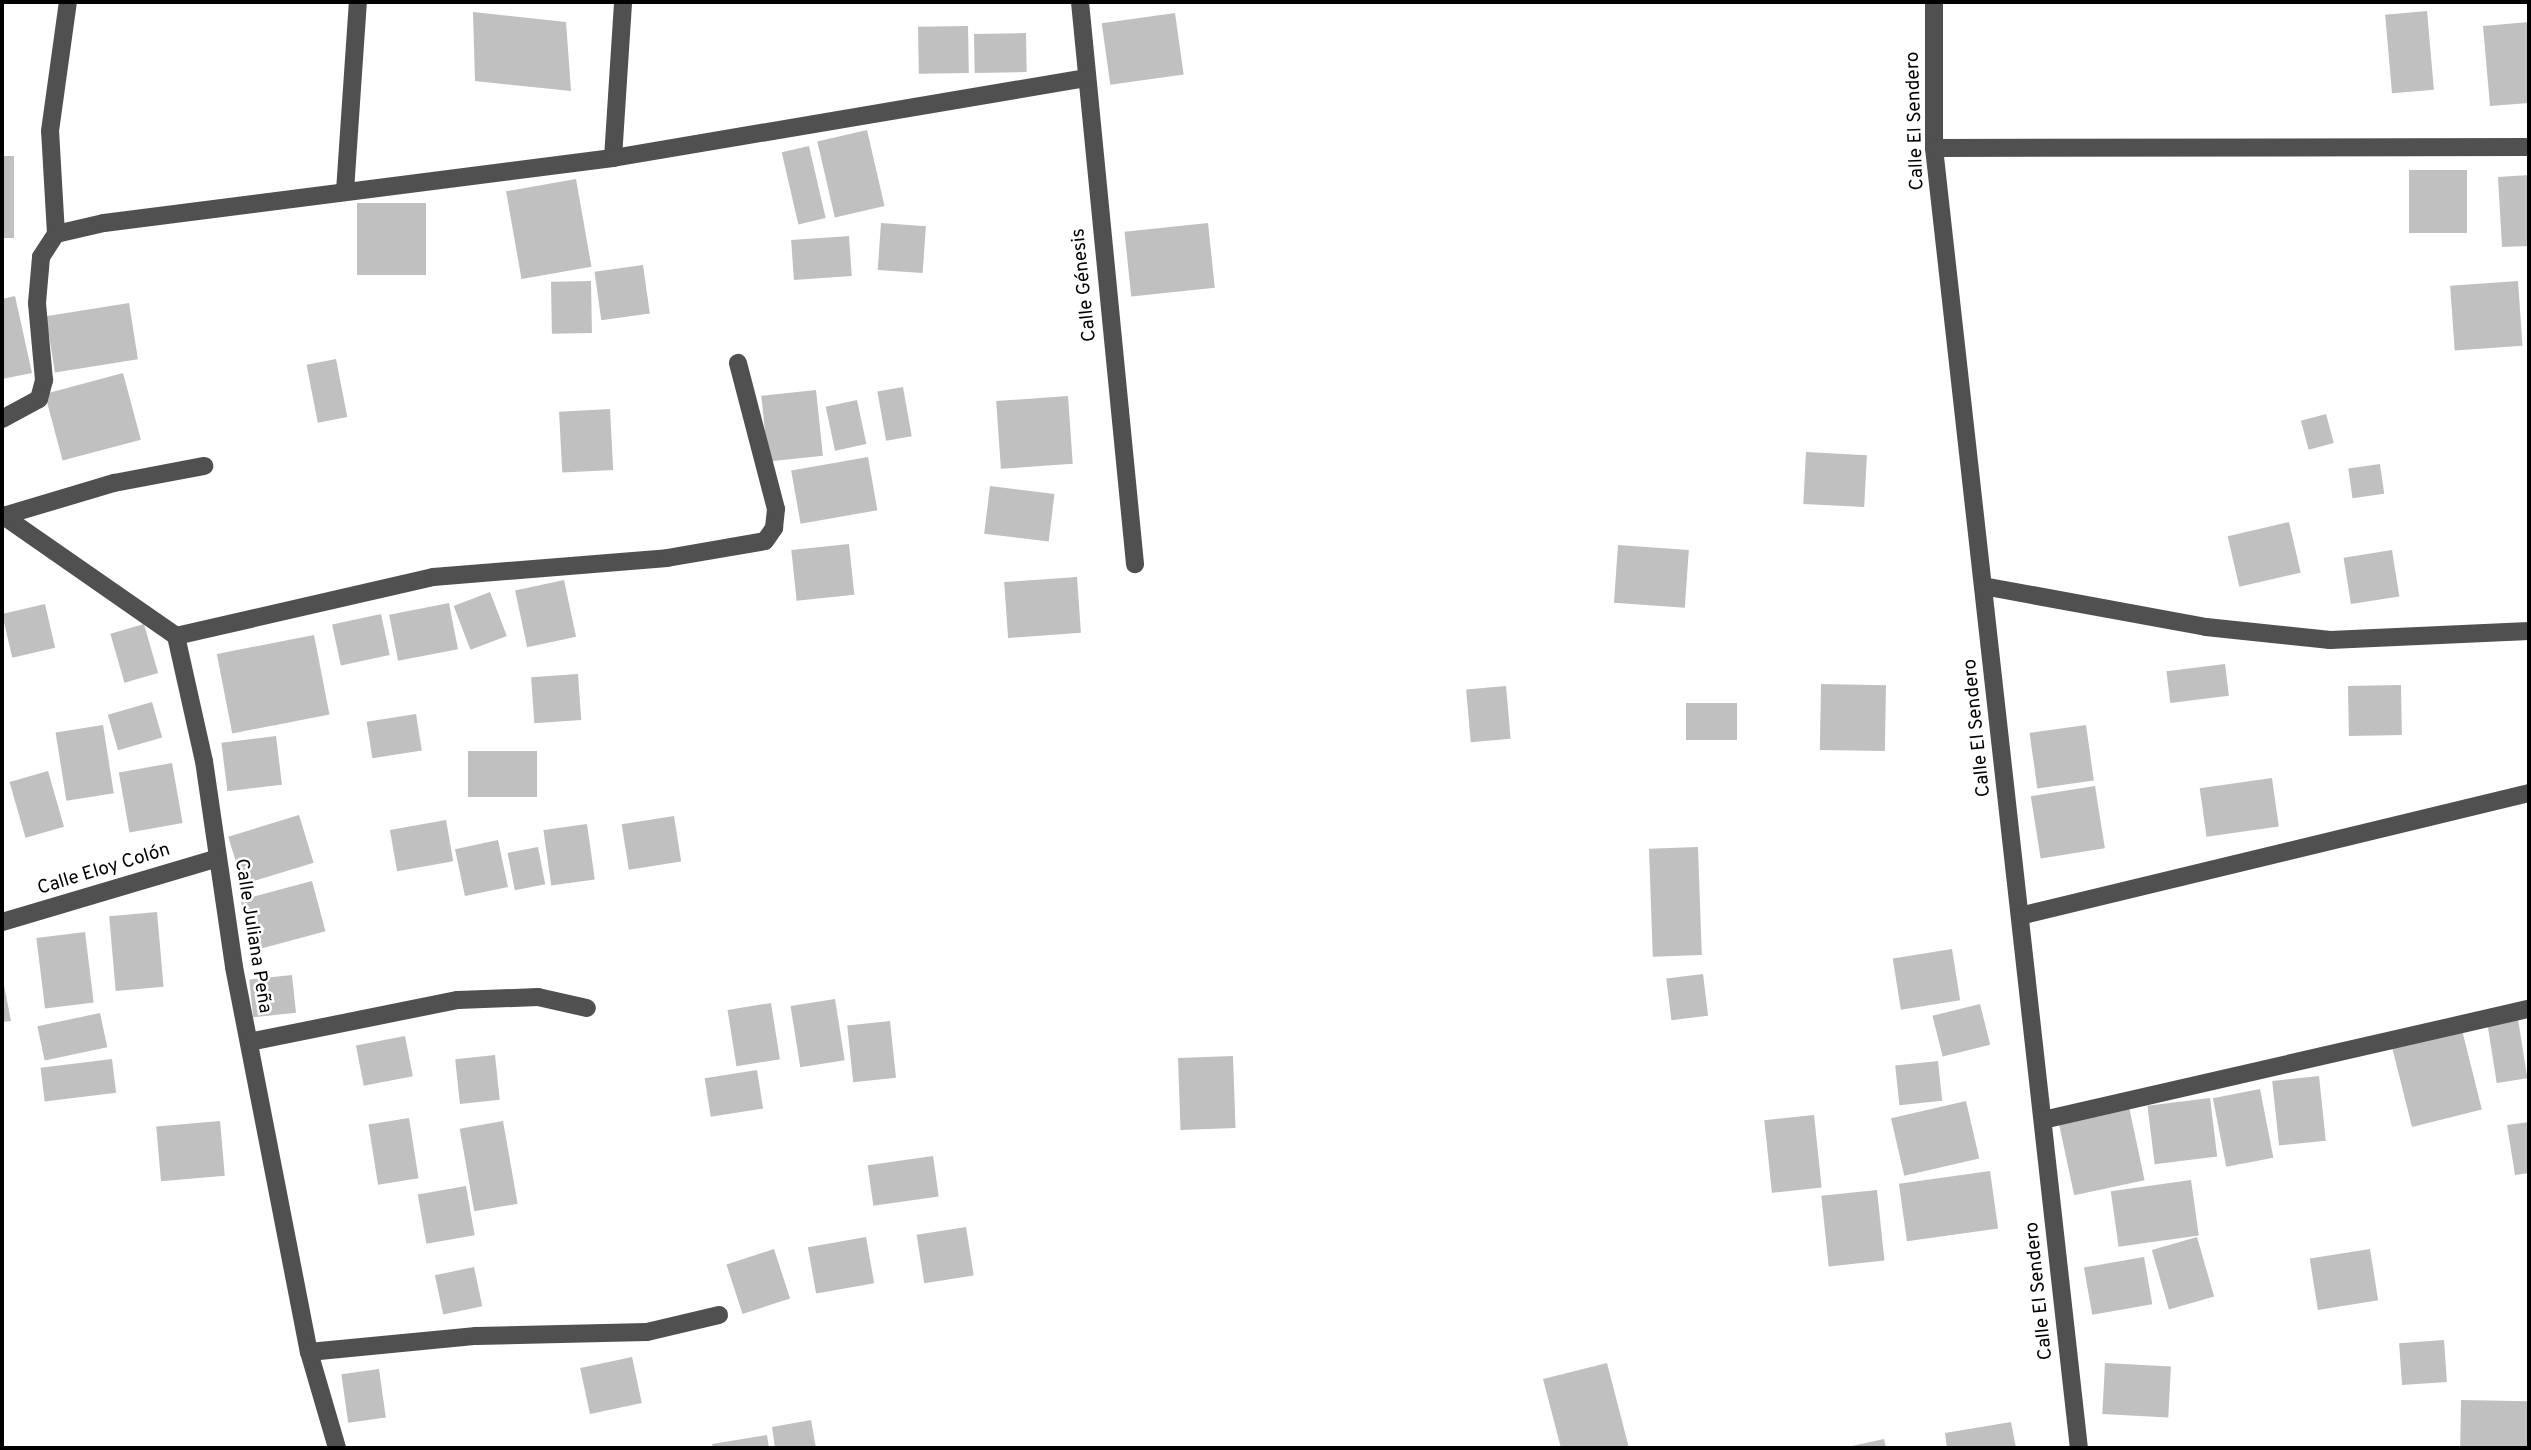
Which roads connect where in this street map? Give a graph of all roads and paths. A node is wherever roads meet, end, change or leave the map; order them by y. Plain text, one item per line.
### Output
1 (68, 2) edge
2 (358, 2) edge
3 (623, 2) edge
4 (1080, 2) edge
5 (1934, 2) edge
6 (1085, 78) junction
7 (2529, 147) edge
8 (1934, 148) junction
9 (613, 159) junction
10 (345, 191) junction
11 (57, 234) junction
12 (738, 363) dead end
13 (2, 419) edge
14 (204, 466) dead end
15 (2, 516) edge
16 (1135, 564) dead end
17 (1983, 586) junction
18 (2529, 631) edge
19 (176, 636) junction
20 (2529, 793) edge
21 (218, 858) junction
22 (2020, 916) junction
23 (2, 922) edge
24 (587, 1008) dead end
25 (2529, 1009) edge
26 (249, 1042) junction
27 (2043, 1120) junction
28 (719, 1315) dead end
29 (309, 1352) junction
30 (337, 1448) edge
31 (2079, 1448) edge

1 - 11 street
2 - 10 street
3 - 9 street
4 - 6 street, Calle Génesis
5 - 8 street, Calle El Sendero
6 - 9 street
6 - 16 street, Calle Génesis
7 - 8 street
8 - 17 street, Calle El Sendero
9 - 10 street
10 - 11 street
11 - 13 street
12 - 19 street
14 - 15 street
15 - 19 street
17 - 18 street
17 - 22 street, Calle El Sendero
19 - 21 street, Calle Juliana Peña
20 - 22 street
21 - 23 street, Calle Eloy Colón
21 - 26 street, Calle Juliana Peña
22 - 27 street, Calle El Sendero
24 - 26 street
25 - 27 street
26 - 29 street, Calle Juliana Peña
27 - 31 street, Calle El Sendero
28 - 29 street
29 - 30 street, Calle Juliana Peña

